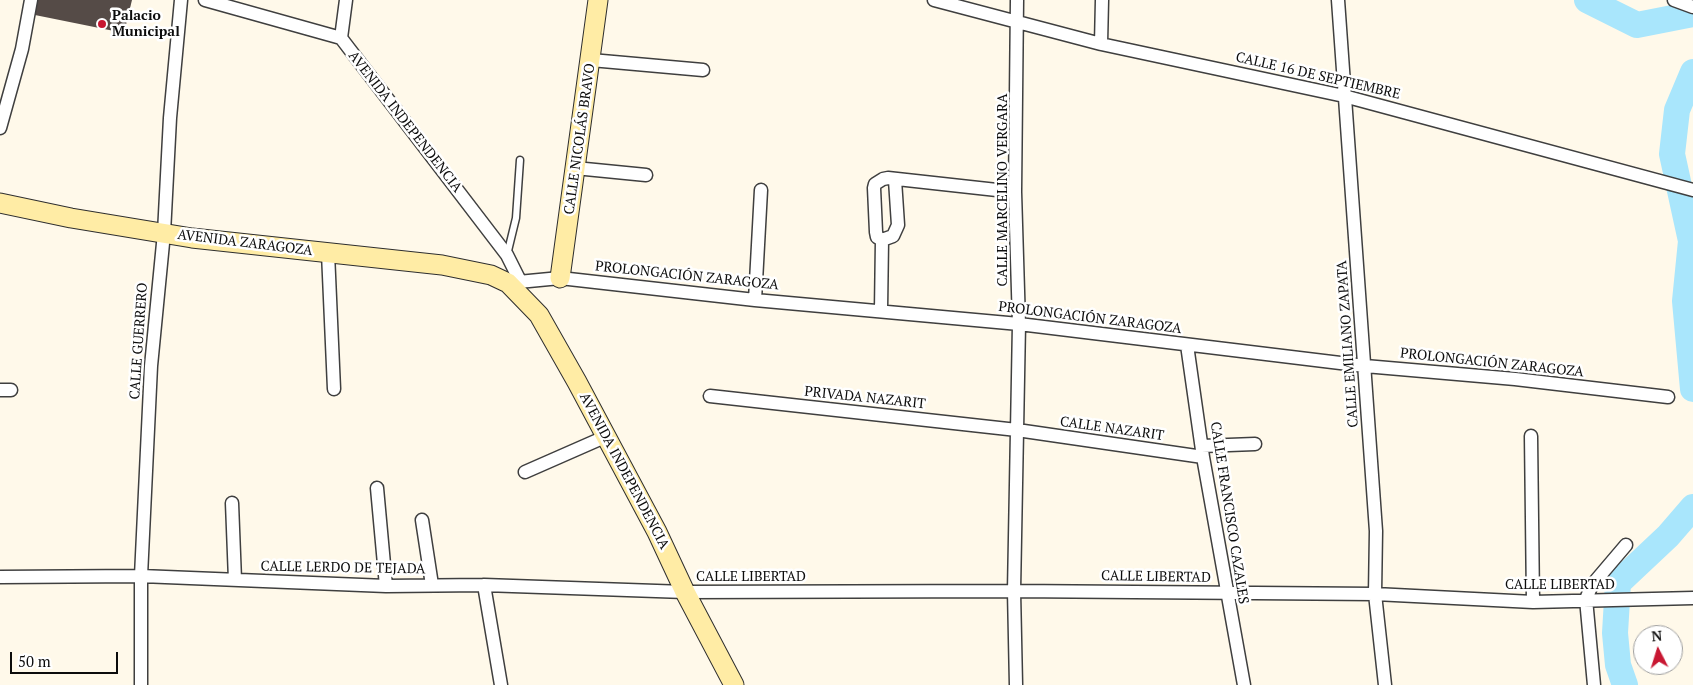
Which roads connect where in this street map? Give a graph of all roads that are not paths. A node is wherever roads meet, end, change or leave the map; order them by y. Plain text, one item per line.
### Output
1 (32, 0) edge
2 (181, 0) edge
3 (205, 0) edge
4 (346, 0) edge
5 (598, 0) edge
6 (934, 0) edge
7 (1017, 0) edge
8 (1102, 0) edge
9 (1338, 0) edge
10 (1674, 0) edge
11 (1693, 8) edge
12 (1018, 21) junction
13 (341, 38) junction
14 (1101, 44) junction
15 (591, 60) junction
16 (703, 70) dead end
17 (1344, 96) junction
18 (0, 128) edge
19 (520, 160) dead end
20 (575, 168) junction
21 (646, 175) dead end
22 (892, 179) junction
23 (761, 190) dead end
24 (1693, 190) edge
25 (1015, 192) junction
26 (0, 203) edge
27 (164, 233) junction
28 (886, 240) junction
29 (328, 252) junction
30 (507, 255) junction
31 (491, 275) joint
32 (560, 278) junction
33 (514, 282) junction
34 (755, 300) junction
35 (881, 310) junction
36 (1019, 324) junction
37 (1187, 345) junction
38 (1365, 366) junction
39 (334, 389) dead end
40 (710, 396) dead end
41 (1668, 397) dead end
42 (1017, 430) junction
43 (607, 436) junction
44 (1531, 436) dead end
45 (1255, 444) dead end
46 (1202, 451) junction
47 (525, 472) dead end
48 (377, 488) dead end
49 (232, 503) dead end
50 (422, 520) dead end
51 (1626, 545) dead end
52 (141, 576) junction
53 (0, 577) edge
54 (235, 580) junction
55 (432, 585) junction
56 (386, 586) junction
57 (484, 586) junction
58 (1014, 590) junction
59 (685, 592) junction
60 (1226, 593) junction
61 (1376, 594) junction
62 (1693, 598) edge
63 (1586, 599) junction
64 (1533, 602) junction
65 (141, 685) edge
66 (501, 685) edge
67 (734, 685) edge
68 (1016, 685) edge
69 (1244, 685) edge
70 (1386, 685) edge
71 (1594, 685) edge

1 - 18 street
2 - 27 street, CALLE GUERRERO
3 - 13 street
4 - 13 street
5 - 15 main road, CALLE NICOLÁS BRAVO
6 - 12 street, CALLE 16 DE SEPTIEMBRE
7 - 12 street, CALLE MARCELINO VERGARA
8 - 14 street
9 - 17 street, CALLE EMILIANO ZAPATA
10 - 11 street
12 - 14 street, CALLE 16 DE SEPTIEMBRE
12 - 25 street, CALLE MARCELINO VERGARA
13 - 30 street, AVENIDA INDEPENDENCIA
14 - 17 street, CALLE 16 DE SEPTIEMBRE
15 - 16 street
15 - 20 main road, CALLE NICOLÁS BRAVO
17 - 24 street, CALLE 16 DE SEPTIEMBRE
17 - 38 street, CALLE EMILIANO ZAPATA
19 - 30 lane
20 - 21 street
20 - 32 main road, CALLE NICOLÁS BRAVO
22 - 25 street
22 - 28 street
22 - 28 street
23 - 34 street
25 - 36 street, CALLE MARCELINO VERGARA
26 - 27 main road, AVENIDA ZARAGOZA
27 - 29 main road, AVENIDA ZARAGOZA
27 - 52 street, CALLE GUERRERO
28 - 35 street
29 - 31 main road, AVENIDA ZARAGOZA
29 - 39 street
30 - 33 street, AVENIDA INDEPENDENCIA
31 - 33 main road, AVENIDA INDEPENDENCIA
32 - 33 street, PROLONGACIÓN ZARAGOZA
32 - 34 street, PROLONGACIÓN ZARAGOZA
33 - 43 main road, AVENIDA INDEPENDENCIA
34 - 35 street, PROLONGACIÓN ZARAGOZA
35 - 36 street, PROLONGACIÓN ZARAGOZA
36 - 37 street, PROLONGACIÓN ZARAGOZA
36 - 42 street, CALLE MARCELINO VERGARA
37 - 38 street, PROLONGACIÓN ZARAGOZA
37 - 46 street, CALLE FRANCISCO CAZALES
38 - 41 street, PROLONGACIÓN ZARAGOZA
38 - 61 street, CALLE EMILIANO ZAPATA
40 - 42 street, PRIVADA NAZARIT
42 - 46 street, CALLE NAZARIT
42 - 58 street, CALLE MARCELINO VERGARA
43 - 47 street
43 - 59 main road, AVENIDA INDEPENDENCIA
44 - 64 street
45 - 46 street, CALLE NAZARIT
46 - 60 street, CALLE FRANCISCO CAZALES
48 - 56 street
49 - 54 street
50 - 55 street
51 - 63 street
52 - 53 street, CALLE LERDO DE TEJADA
52 - 54 street, CALLE LERDO DE TEJADA
52 - 65 street, CALLE GUERRERO
54 - 56 street, CALLE LERDO DE TEJADA
55 - 56 street, CALLE LERDO DE TEJADA
55 - 57 street, CALLE LERDO DE TEJADA
57 - 59 street, CALLE LERDO DE TEJADA
57 - 66 street
58 - 59 street, CALLE LIBERTAD
58 - 60 street, CALLE LIBERTAD
58 - 68 street, CALLE MARCELINO VERGARA
59 - 67 main road, AVENIDA INDEPENDENCIA
60 - 61 street, CALLE LIBERTAD
60 - 69 street, CALLE FRANCISCO CAZALES
61 - 64 street, CALLE LIBERTAD
61 - 70 street, CALLE EMILIANO ZAPATA
62 - 63 street, CALLE LIBERTAD
63 - 64 street, CALLE LIBERTAD
63 - 71 street

